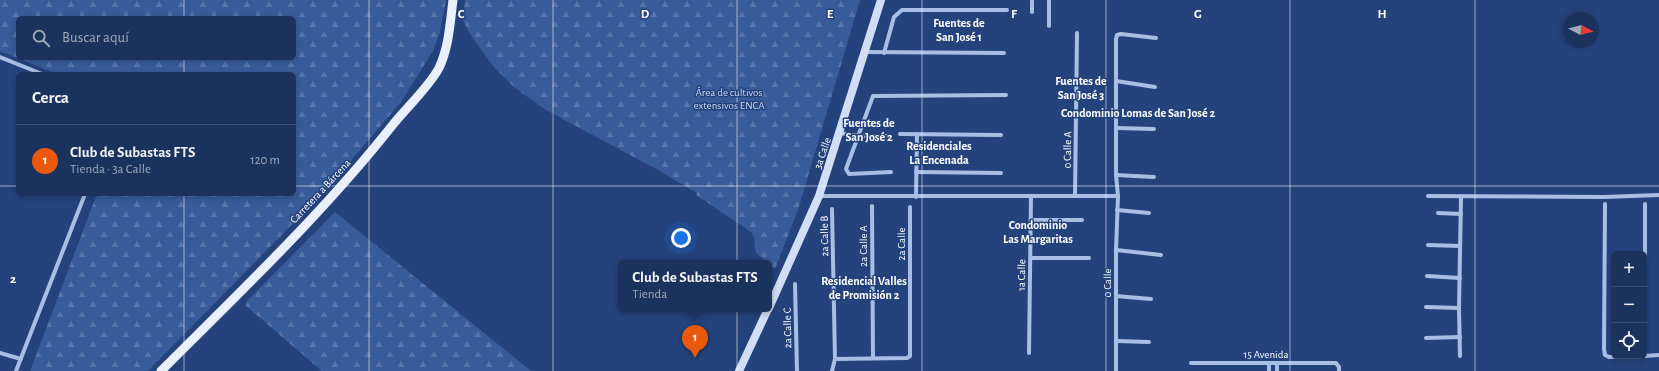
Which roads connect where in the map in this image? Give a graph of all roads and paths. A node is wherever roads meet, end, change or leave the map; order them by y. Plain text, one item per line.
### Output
1 (453, 0) edge
2 (881, 0) edge
3 (1032, 0) edge
4 (1049, 0) edge
5 (1007, 10) dead end
6 (1032, 12) dead end
7 (1049, 26) dead end
8 (1077, 33) dead end
9 (1156, 38) dead end
10 (865, 52) junction
11 (884, 53) junction
12 (1004, 53) dead end
13 (0, 57) edge
14 (37, 72) edge
15 (1116, 81) junction
16 (1156, 87) dead end
17 (1006, 95) dead end
18 (1117, 128) junction
19 (1154, 130) dead end
20 (840, 133) junction
21 (900, 134) dead end
22 (917, 134) junction
23 (1001, 135) dead end
24 (859, 136) junction
25 (890, 136) dead end
26 (891, 172) dead end
27 (916, 172) junction
28 (1001, 173) dead end
29 (1116, 175) junction
30 (1154, 177) dead end
31 (1659, 195) edge
32 (84, 196) edge
33 (819, 196) junction
34 (916, 196) junction
35 (1075, 196) junction
36 (1118, 196) junction
37 (1428, 196) dead end
38 (1031, 197) junction
39 (1461, 197) junction
40 (1605, 204) dead end
41 (1644, 204) dead end
42 (872, 206) dead end
43 (910, 207) dead end
44 (832, 209) dead end
45 (1117, 210) junction
46 (1150, 213) dead end
47 (1438, 213) dead end
48 (1461, 214) junction
49 (1031, 220) junction
50 (1082, 220) dead end
51 (1428, 245) dead end
52 (1460, 246) junction
53 (1116, 250) junction
54 (1161, 255) dead end
55 (1031, 258) junction
56 (1089, 258) dead end
57 (1427, 276) dead end
58 (1460, 278) junction
59 (795, 284) dead end
60 (1116, 296) junction
61 (1151, 299) dead end
62 (772, 301) edge
63 (1426, 307) dead end
64 (1459, 308) junction
65 (767, 312) edge
66 (1644, 323) edge
67 (1460, 337) junction
68 (1426, 338) dead end
69 (1116, 341) junction
70 (1149, 342) dead end
71 (0, 353) edge
72 (1029, 353) dead end
73 (1460, 356) dead end
74 (1647, 356) edge
75 (1659, 356) edge
76 (1611, 357) edge
77 (873, 358) junction
78 (21, 359) junction
79 (835, 359) junction
80 (1191, 363) dead end
81 (1269, 363) junction
82 (1277, 363) junction
83 (1339, 369) edge
84 (16, 371) edge
85 (161, 371) edge
86 (739, 371) edge
87 (797, 371) edge
88 (832, 371) edge
89 (1116, 371) edge
90 (1269, 371) edge
91 (1277, 371) edge

1 - 85 main road, Carretera a Bárcena
2 - 10 main road, 3a Calle
3 - 6 street
4 - 7 street
5 - 11 street
8 - 35 street, 0 Calle A
9 - 15 street, 0 Calle
10 - 11 street
10 - 20 main road, 3a Calle
11 - 12 street
13 - 14 street
15 - 16 street
15 - 18 street, 0 Calle
17 - 24 street
18 - 19 street
18 - 29 street, 0 Calle
20 - 24 street
20 - 33 main road, 3a Calle
21 - 22 street
22 - 23 street
22 - 27 street
24 - 25 street
24 - 26 street
27 - 28 street
27 - 34 street
29 - 30 street
29 - 36 street, 0 Calle
31 - 39 street
32 - 78 street
33 - 34 street
33 - 62 main road, 3a Calle
34 - 38 street
35 - 36 street
35 - 38 street
36 - 45 street, 0 Calle
37 - 39 street
38 - 49 street, 1a Calle
39 - 48 street
40 - 76 street
41 - 66 street
42 - 77 street, 2a Calle A
43 - 77 street, 2a Calle
44 - 79 street, 2a Calle B
45 - 46 street
45 - 53 street, 0 Calle
47 - 48 street
48 - 52 street
49 - 50 street
49 - 55 street, 1a Calle
51 - 52 street
52 - 58 street
53 - 54 street
53 - 60 street, 0 Calle
55 - 56 street
55 - 72 street, 1a Calle
57 - 58 street
58 - 64 street
59 - 87 street, 2a Calle C
60 - 61 street
60 - 69 street, 0 Calle
63 - 64 street
64 - 67 street
65 - 86 main road, 3a Calle
67 - 68 street
67 - 73 street
69 - 70 street
69 - 89 street, 0 Calle
71 - 78 street
74 - 75 street
77 - 79 street
78 - 84 street
79 - 88 street, 2a Calle B
80 - 81 street, 15 Avenida
81 - 82 street, 15 Avenida
81 - 90 street
82 - 83 street, 15 Avenida
82 - 91 street

